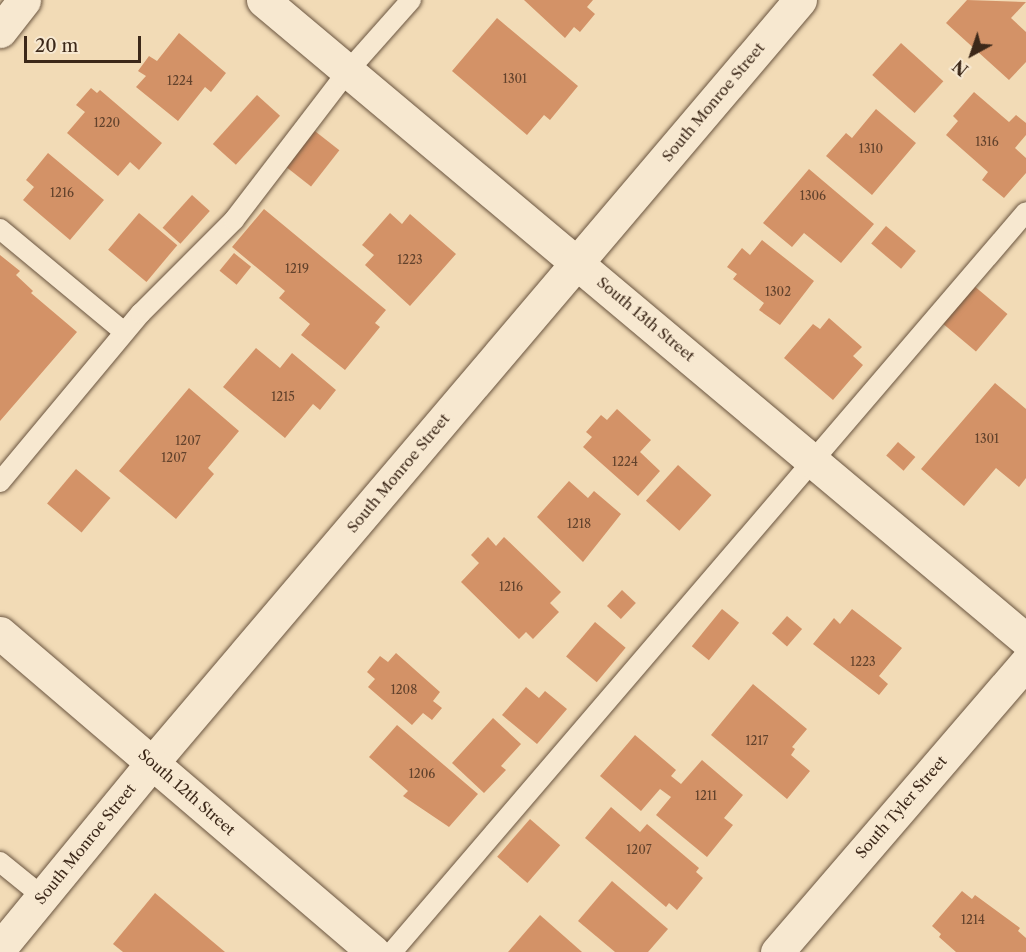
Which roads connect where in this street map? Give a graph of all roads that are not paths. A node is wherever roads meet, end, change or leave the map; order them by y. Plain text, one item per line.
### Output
1 (24, 0) edge
2 (263, 0) edge
3 (411, 0) edge
4 (800, 0) edge
5 (0, 31) edge
6 (348, 71) junction
7 (1026, 212) edge
8 (0, 229) edge
9 (578, 261) junction
10 (124, 332) junction
11 (813, 460) junction
12 (0, 482) edge
13 (0, 633) edge
14 (1026, 640) edge
15 (1026, 662) edge
16 (152, 763) junction
17 (0, 862) edge
18 (42, 896) junction
19 (0, 948) edge
20 (373, 952) edge
21 (392, 952) edge
22 (777, 952) edge

1 - 5 street
2 - 6 street, South 13th Street
3 - 6 lane
4 - 9 street, South Monroe Street
6 - 9 street, South 13th Street
6 - 10 lane
7 - 11 lane
8 - 10 lane
9 - 11 street, South 13th Street
9 - 16 street, South Monroe Street
10 - 12 lane
11 - 14 street, South 13th Street
11 - 21 lane
13 - 16 street, South 12th Street
15 - 22 street, South Tyler Street
16 - 18 street, South Monroe Street
16 - 20 street, South 12th Street
17 - 18 lane
18 - 19 street, South Monroe Street

